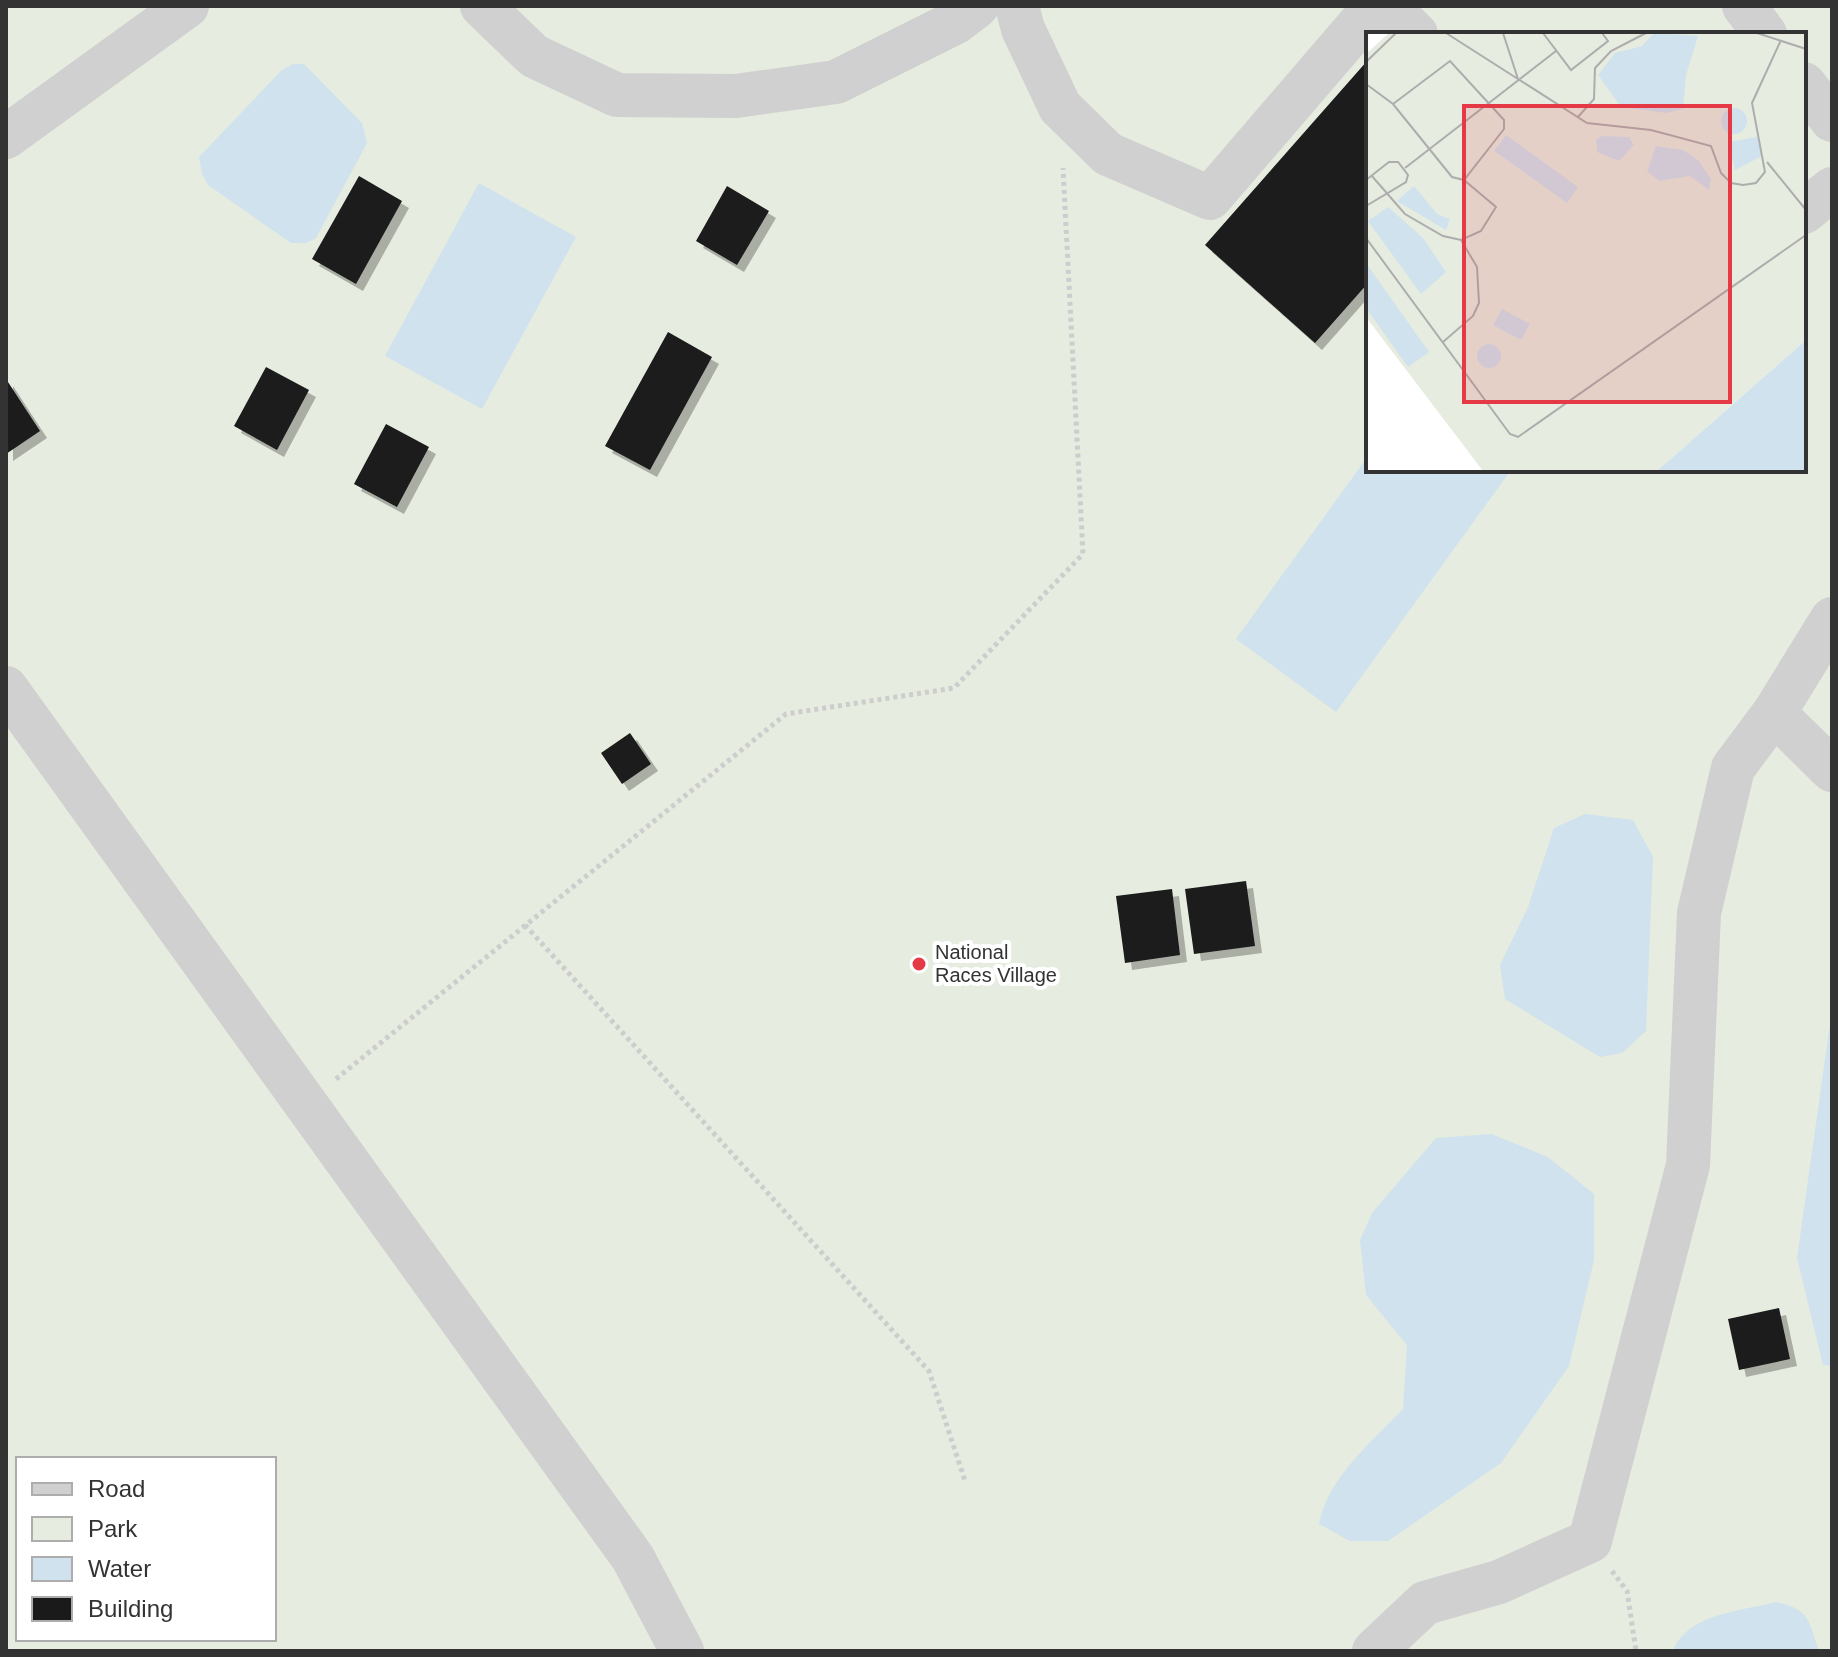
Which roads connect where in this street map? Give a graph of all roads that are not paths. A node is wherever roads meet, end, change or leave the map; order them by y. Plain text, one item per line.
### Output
1 (187, 6) edge
2 (482, 6) edge
3 (977, 6) edge
4 (1017, 6) edge
5 (1375, 6) edge
6 (1387, 6) edge
7 (1744, 6) edge
8 (1414, 32) edge
9 (1764, 32) edge
10 (1806, 87) edge
11 (1832, 120) edge
12 (6, 137) edge
13 (1832, 189) edge
14 (1806, 210) edge
15 (1832, 619) edge
16 (6, 688) edge
17 (1774, 713) junction
18 (1832, 770) edge
19 (682, 1651) edge
20 (1374, 1651) edge

1 - 12 lane
2 - 3 lane
4 - 5 lane
6 - 8 lane
7 - 9 lane
10 - 11 lane
13 - 14 lane
15 - 17 lane
16 - 19 lane
17 - 18 lane
17 - 20 lane

